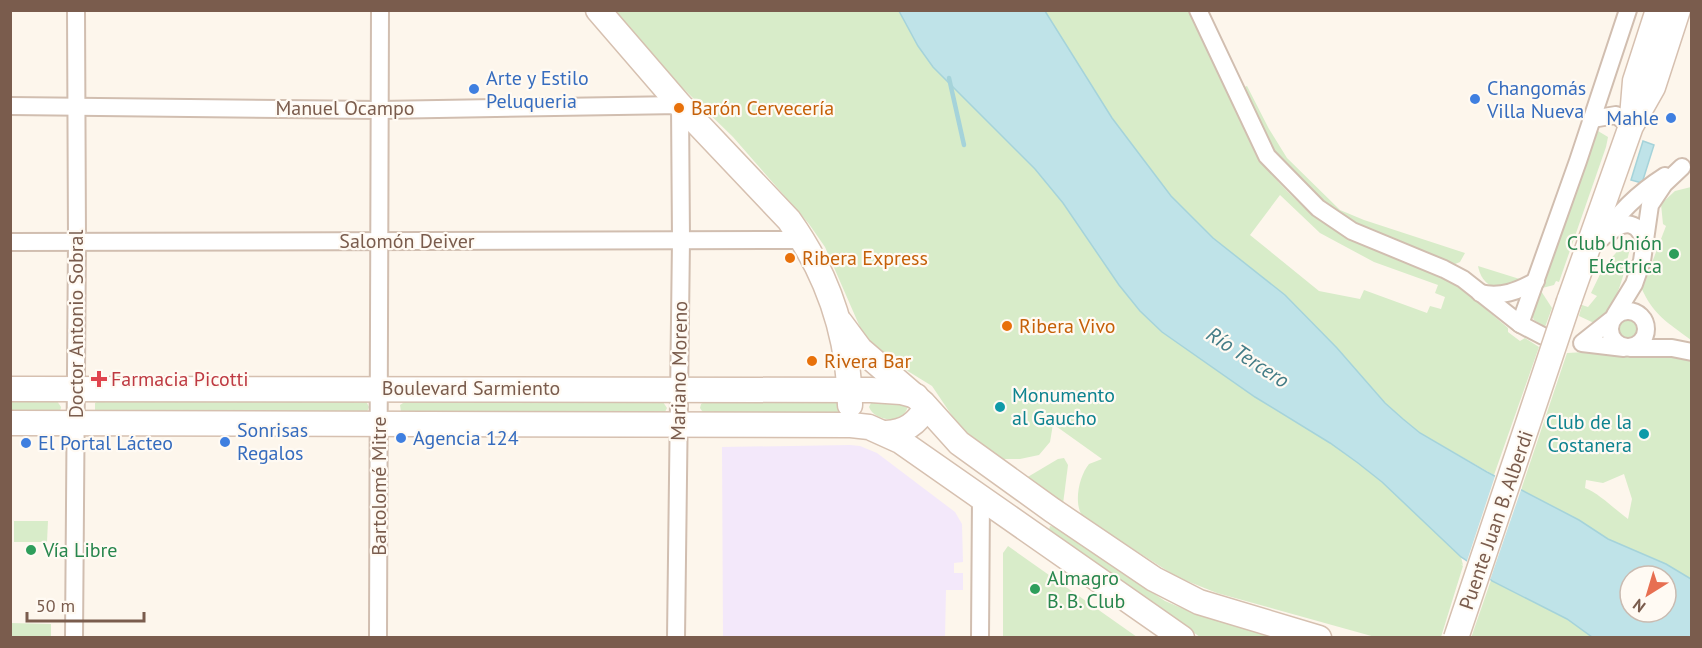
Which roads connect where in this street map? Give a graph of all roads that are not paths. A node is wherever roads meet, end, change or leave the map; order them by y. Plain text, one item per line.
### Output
1 (76, 10) edge
2 (380, 10) edge
3 (598, 10) edge
4 (1198, 10) edge
5 (1628, 10) edge
6 (1658, 10) edge
7 (1678, 10) edge
8 (680, 105) junction
9 (10, 106) edge
10 (76, 106) junction
11 (380, 110) junction
12 (1592, 119) junction
13 (1631, 126) junction
14 (1687, 166) edge
15 (1602, 238) junction
16 (681, 240) junction
17 (803, 240) junction
18 (10, 242) edge
19 (77, 242) junction
20 (379, 242) junction
21 (1645, 244) junction
22 (1585, 259) junction
23 (1536, 281) junction
24 (1634, 284) junction
25 (1478, 292) junction
26 (1613, 318) junction
27 (1644, 320) junction
28 (840, 322) junction
29 (1520, 324) junction
30 (1543, 336) dead end
31 (1627, 348) junction
32 (1672, 348) junction
33 (1692, 352) edge
34 (379, 388) junction
35 (10, 389) edge
36 (76, 389) junction
37 (678, 390) junction
38 (850, 390) junction
39 (921, 402) junction
40 (10, 423) edge
41 (76, 423) junction
42 (379, 424) junction
43 (678, 425) junction
44 (851, 425) junction
45 (886, 433) junction
46 (981, 498) junction
47 (1052, 510) junction
48 (1035, 536) junction
49 (74, 638) edge
50 (378, 638) edge
51 (676, 638) edge
52 (981, 638) edge
53 (1182, 638) edge
54 (1319, 638) edge
55 (1456, 638) edge

1 - 10 street, Doctor Antonio Sobral
2 - 11 street, Bartolomé Mitre
3 - 8 main road
4 - 25 street
5 - 12 street
6 - 13 main road
7 - 13 main road
8 - 11 street, Manuel Ocampo
8 - 16 street, Mariano Moreno
8 - 17 main road
9 - 10 street, Manuel Ocampo
10 - 11 street, Manuel Ocampo
10 - 19 street, Doctor Antonio Sobral
11 - 20 street, Bartolomé Mitre
12 - 13 street
12 - 23 street
13 - 22 main road, Puente Juan B. Alberdi
14 - 15 street
14 - 21 street
15 - 21 street
15 - 22 street
16 - 17 street, Salomón Deiver
16 - 20 street, Salomón Deiver
16 - 37 street, Mariano Moreno
17 - 28 main road
18 - 19 street, Salomón Deiver
19 - 20 street, Salomón Deiver
19 - 36 street, Doctor Antonio Sobral
20 - 34 street, Bartolomé Mitre
21 - 24 street
22 - 55 main road, Puente Juan B. Alberdi, bridge
23 - 25 street
23 - 29 street
24 - 26 street
24 - 27 street
25 - 29 street
26 - 27 street
26 - 31 street
26 - 31 street
27 - 31 street
27 - 32 street
28 - 38 main road
28 - 39 main road
29 - 30 street
31 - 32 street
32 - 33 street
34 - 36 main road, Boulevard Sarmiento
34 - 37 main road, Boulevard Sarmiento
34 - 42 street, Bartolomé Mitre
35 - 36 main road, Boulevard Sarmiento
36 - 41 street, Doctor Antonio Sobral
37 - 38 main road, Boulevard Sarmiento
37 - 43 street, Mariano Moreno
38 - 39 main road, Boulevard Sarmiento
38 - 44 main road
39 - 45 main road
39 - 47 main road
40 - 41 main road, Boulevard Sarmiento
41 - 42 main road, Boulevard Sarmiento
41 - 49 street, Doctor Antonio Sobral
42 - 43 main road, Boulevard Sarmiento
42 - 50 street, Bartolomé Mitre
43 - 44 main road, Boulevard Sarmiento
43 - 51 street, Mariano Moreno
44 - 45 main road, Boulevard Sarmiento
45 - 46 main road, Boulevard Sarmiento
46 - 48 main road, Boulevard Sarmiento
46 - 52 street
47 - 48 main road
47 - 54 main road
48 - 53 main road, Boulevard Sarmiento

